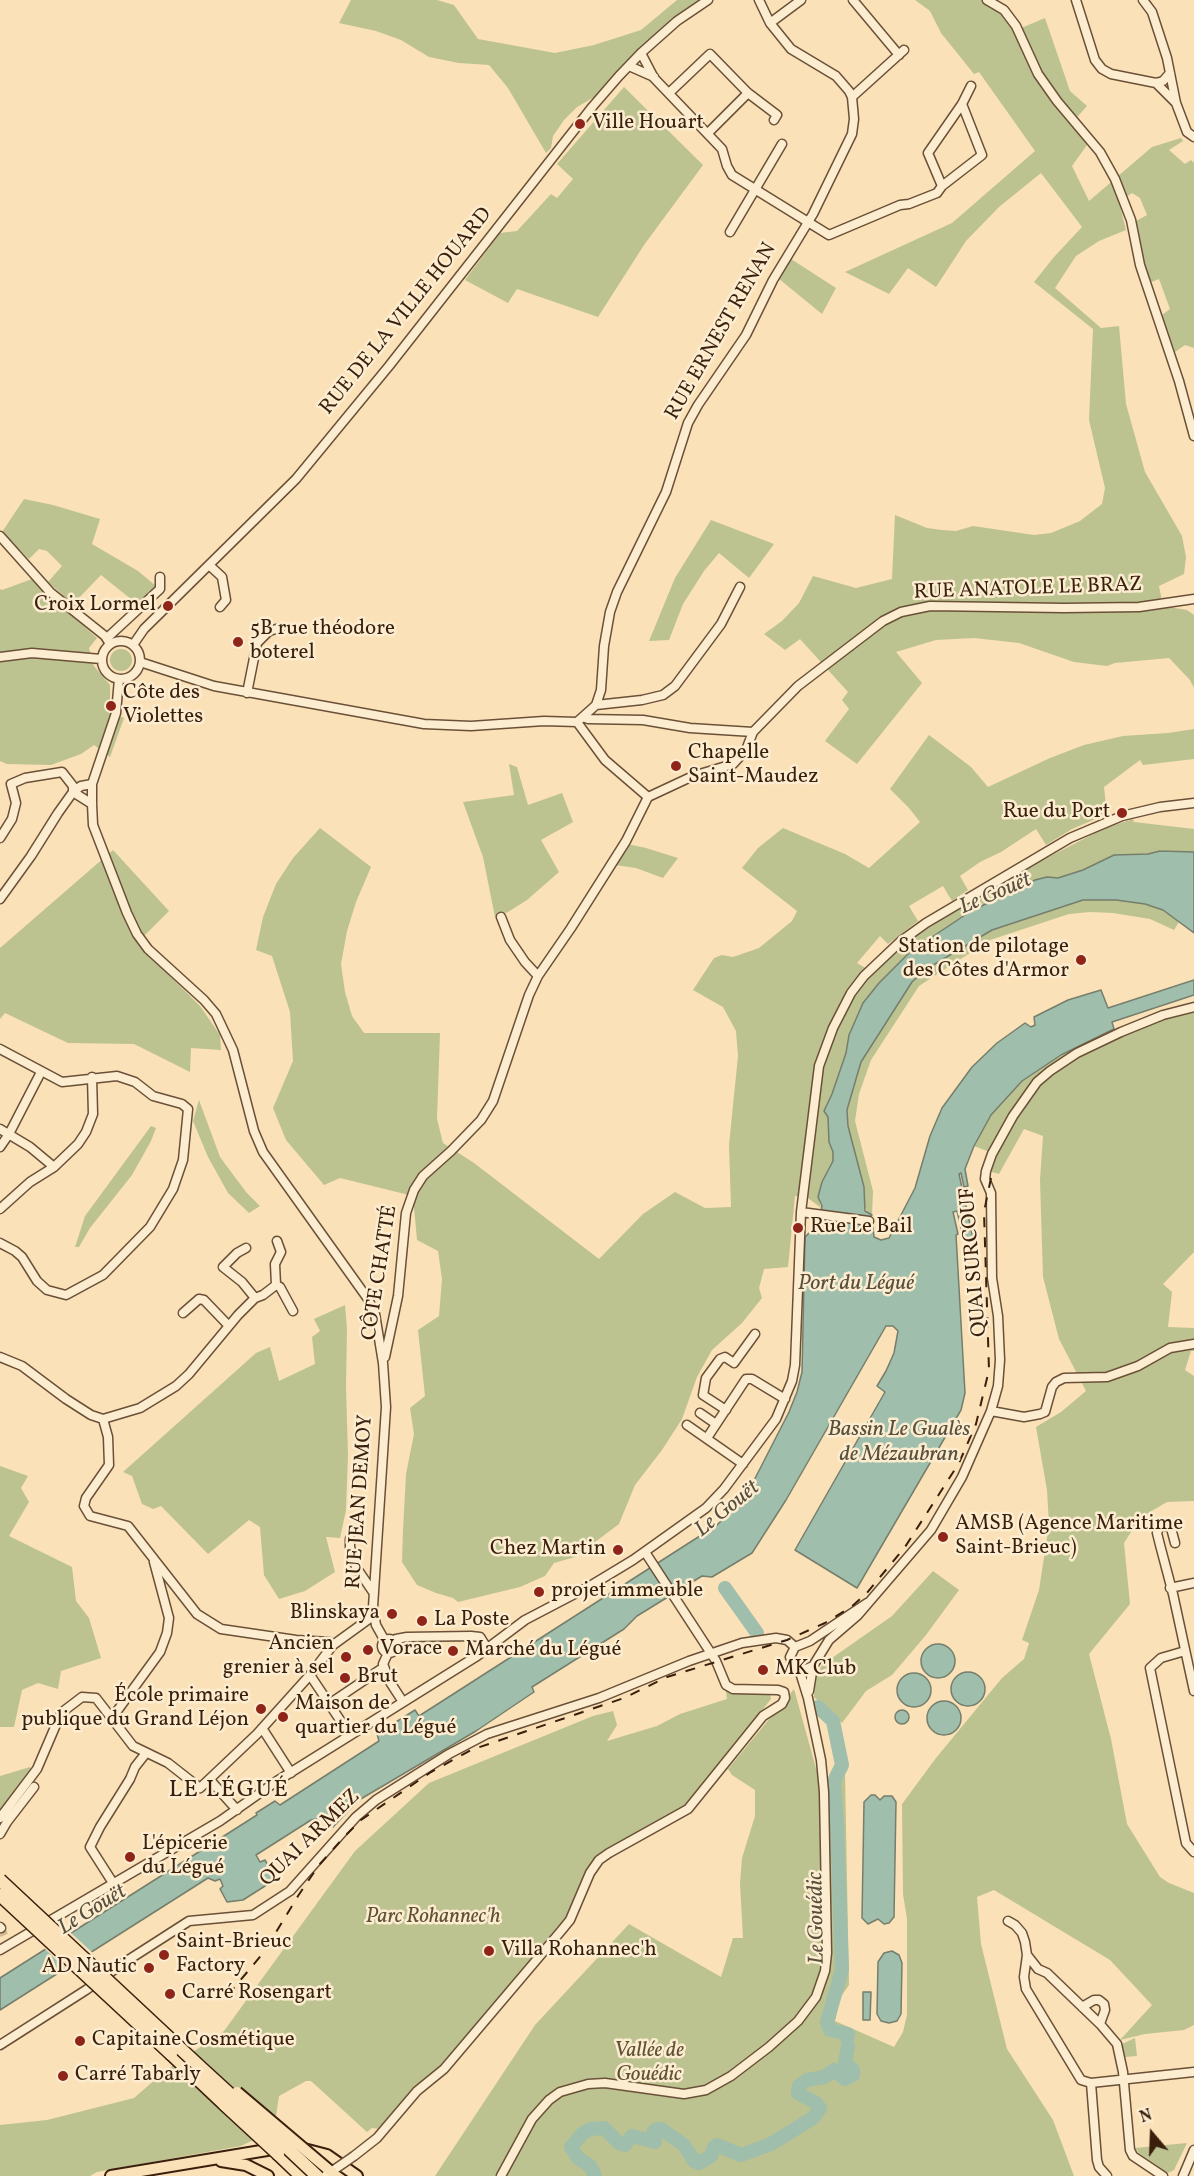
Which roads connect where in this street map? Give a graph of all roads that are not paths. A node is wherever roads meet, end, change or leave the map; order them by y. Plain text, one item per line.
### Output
1 (708, 0) edge
2 (759, 0) edge
3 (801, 0) edge
4 (853, 0) edge
5 (987, 0) edge
6 (1076, 0) edge
7 (1143, 0) edge
8 (770, 23) junction
9 (641, 53) junction
10 (629, 66) junction
11 (1170, 73) junction
12 (654, 78) junction
13 (1156, 83) junction
14 (971, 86) dead end
15 (669, 93) junction
16 (747, 93) junction
17 (852, 97) junction
18 (1176, 103) junction
19 (963, 105) junction
20 (774, 120) dead end
21 (708, 132) junction
22 (1191, 134) edge
23 (782, 144) dead end
24 (942, 186) junction
25 (756, 189) junction
26 (808, 220) junction
27 (730, 232) dead end
28 (1194, 436) edge
29 (0, 536) edge
30 (209, 565) junction
31 (160, 577) dead end
32 (740, 587) dead end
33 (1194, 599) edge
34 (220, 607) dead end
35 (280, 628) dead end
36 (109, 641) junction
37 (134, 645) junction
38 (0, 657) edge
39 (101, 659) junction
40 (140, 662) junction
41 (119, 680) junction
42 (247, 693) junction
43 (596, 705) junction
44 (580, 720) junction
45 (753, 732) junction
46 (92, 784) junction
47 (73, 792) junction
48 (648, 797) junction
49 (1194, 803) edge
50 (92, 804) junction
51 (0, 838) edge
52 (0, 899) edge
53 (501, 917) dead end
54 (538, 976) junction
55 (1194, 1007) edge
56 (0, 1049) edge
57 (40, 1072) junction
58 (92, 1077) junction
59 (0, 1129) edge
60 (9, 1134) junction
61 (0, 1147) edge
62 (54, 1167) junction
63 (0, 1209) edge
64 (801, 1212) junction
65 (869, 1221) dead end
66 (277, 1241) dead end
67 (0, 1243) edge
68 (246, 1248) dead end
69 (276, 1285) junction
70 (255, 1298) junction
71 (293, 1311) dead end
72 (183, 1313) dead end
73 (228, 1325) junction
74 (755, 1334) dead end
75 (1194, 1344) edge
76 (0, 1357) edge
77 (383, 1363) junction
78 (785, 1399) junction
79 (726, 1410) junction
80 (991, 1411) junction
81 (700, 1413) dead end
82 (103, 1419) junction
83 (716, 1424) junction
84 (687, 1425) dead end
85 (707, 1438) junction
86 (743, 1464) junction
87 (350, 1539) dead end
88 (1175, 1543) dead end
89 (645, 1552) junction
90 (152, 1556) junction
91 (1194, 1583) edge
92 (1170, 1588) junction
93 (373, 1592) junction
94 (867, 1603) junction
95 (373, 1616) junction
96 (389, 1641) junction
97 (806, 1643) junction
98 (333, 1646) junction
99 (795, 1647) junction
100 (487, 1648) junction
101 (1185, 1651) junction
102 (711, 1653) junction
103 (817, 1657) junction
104 (813, 1666) junction
105 (384, 1667) junction
106 (799, 1669) junction
107 (310, 1675) junction
108 (1194, 1691) edge
109 (808, 1698) junction
110 (403, 1702) junction
111 (330, 1704) junction
112 (112, 1718) junction
113 (262, 1728) junction
114 (350, 1735) junction
115 (146, 1753) junction
116 (291, 1773) junction
117 (210, 1780) junction
118 (34, 1787) dead end
119 (237, 1810) junction
120 (0, 1818) edge
121 (0, 1834) edge
122 (1194, 1852) edge
123 (0, 1880) edge
124 (113, 1883) junction
125 (0, 1895) edge
126 (1008, 1922) dead end
127 (4, 1934) edge
128 (0, 1950) edge
129 (1027, 1955) junction
130 (1082, 2007) junction
131 (1100, 2024) junction
132 (0, 2045) edge
133 (198, 2065) junction
134 (1194, 2072) edge
135 (1123, 2080) junction
136 (1091, 2083) junction
137 (1194, 2150) edge
138 (278, 2154) junction
139 (212, 2159) junction
140 (111, 2176) edge
141 (268, 2176) edge
142 (295, 2176) edge
143 (301, 2176) edge
144 (317, 2176) edge
145 (325, 2176) edge
146 (336, 2176) edge
147 (357, 2176) edge
148 (501, 2176) edge
149 (1107, 2176) edge
150 (1163, 2176) edge
151 (1183, 2176) edge

1 - 9 street, RUE DE LA VILLE HOUARD
2 - 8 street
3 - 8 street
4 - 17 street
5 - 28 street
6 - 13 street
7 - 11 street
8 - 17 street
9 - 10 street, RUE DE LA VILLE HOUARD
9 - 12 street
10 - 12 street
10 - 30 street, RUE DE LA VILLE HOUARD
11 - 13 street
11 - 18 street
12 - 15 street
13 - 18 street
14 - 19 street
15 - 16 street
15 - 21 street
16 - 20 street
16 - 21 street
17 - 26 street, RUE ERNEST RENAN
18 - 22 street
19 - 24 street
19 - 24 street
21 - 25 street
23 - 25 street
24 - 26 street
25 - 26 street
25 - 27 street
26 - 43 street, RUE ERNEST RENAN
29 - 36 street
30 - 34 street
30 - 37 street, RUE DE LA VILLE HOUARD
31 - 36 street
32 - 43 street
33 - 45 street, RUE ANATOLE LE BRAZ
35 - 42 street
36 - 37 street
36 - 39 street
37 - 40 street
38 - 39 street
39 - 41 street
40 - 41 street
40 - 42 street
41 - 46 street
42 - 44 street
43 - 44 street
44 - 45 street
44 - 48 street
45 - 48 street, RUE ANATOLE LE BRAZ
46 - 47 street
46 - 50 street
47 - 50 street
47 - 51 street
47 - 52 street
48 - 54 street, CÔTE CHATTÉ
49 - 64 street
50 - 77 street
53 - 54 street
54 - 77 street, CÔTE CHATTÉ
55 - 80 street, QUAI SURCOUF
56 - 57 street
57 - 58 street
57 - 60 street
58 - 62 street
58 - 67 street
59 - 60 street
60 - 61 street
60 - 62 street
62 - 63 street
64 - 65 street
64 - 78 street
66 - 69 street
68 - 70 street
69 - 70 street
69 - 71 street
70 - 73 street
72 - 73 street
73 - 82 street
74 - 79 street
75 - 80 street
76 - 82 street
77 - 93 street, RUE JEAN DEMOY
78 - 79 street
78 - 86 street
79 - 83 street
80 - 94 street, QUAI SURCOUF
81 - 83 street
82 - 90 street
83 - 85 street
84 - 85 street
85 - 86 street
86 - 89 street
87 - 93 street
88 - 92 street
89 - 100 street
89 - 102 street
90 - 98 street
90 - 112 street
91 - 92 street
92 - 101 street
93 - 95 street, RUE JEAN DEMOY
94 - 97 street, QUAI SURCOUF
94 - 103 street, QUAI SURCOUF
95 - 96 street, RUE JEAN DEMOY
95 - 98 street
96 - 100 street
96 - 105 street, RUE JEAN DEMOY
97 - 99 street
97 - 103 street
98 - 107 street
99 - 102 street, QUAI ARMEZ
99 - 106 street
100 - 110 street
101 - 108 street
101 - 122 street
102 - 132 street, QUAI ARMEZ
102 - 145 street, bridge
103 - 104 street
104 - 106 street
104 - 109 street
105 - 110 street
105 - 111 street
106 - 109 street
107 - 111 street
107 - 113 street
109 - 148 street
110 - 114 street
111 - 114 street
112 - 115 street
112 - 120 street
113 - 116 street
113 - 117 street
114 - 116 street
115 - 117 street
115 - 124 street
116 - 119 street
117 - 119 street
118 - 121 street
119 - 124 street
123 - 133 highway, bridge
124 - 127 street
125 - 138 highway, bridge
126 - 129 street
127 - 128 street
129 - 130 street
129 - 136 street
130 - 131 street
130 - 131 street
131 - 135 street
133 - 144 highway, bridge
133 - 146 main road, bridge
134 - 135 street
135 - 136 street
135 - 150 street
136 - 149 street
137 - 151 street
138 - 142 main road
138 - 143 highway
139 - 140 main road
139 - 141 main road
139 - 147 main road

